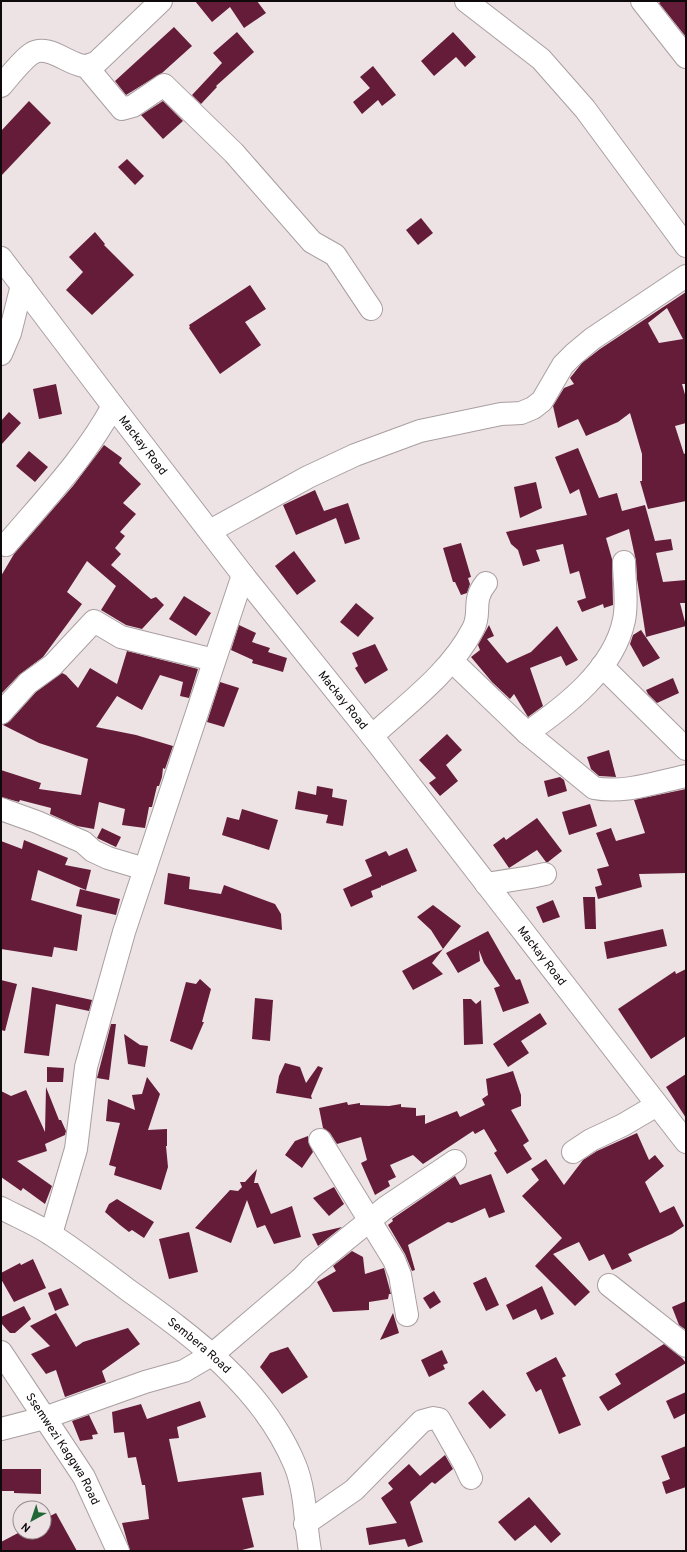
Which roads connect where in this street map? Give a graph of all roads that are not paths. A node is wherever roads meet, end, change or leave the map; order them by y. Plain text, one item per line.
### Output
1 (161, 1) edge
2 (466, 1) edge
3 (642, 1) edge
4 (686, 57) edge
5 (86, 66) junction
6 (1, 86) edge
7 (686, 246) edge
8 (1, 258) edge
9 (686, 276) edge
10 (22, 285) junction
11 (371, 309) dead end
12 (1, 354) edge
13 (112, 406) junction
14 (210, 532) junction
15 (3, 549) edge
16 (624, 562) dead end
17 (243, 575) junction
18 (486, 583) dead end
19 (214, 660) junction
20 (452, 661) junction
21 (602, 666) junction
22 (1, 713) edge
23 (527, 732) junction
24 (372, 736) junction
25 (686, 749) edge
26 (686, 776) edge
27 (1, 809) edge
28 (146, 869) junction
29 (545, 874) dead end
30 (486, 884) junction
31 (657, 1105) junction
32 (684, 1135) edge
33 (320, 1140) dead end
34 (573, 1152) dead end
35 (455, 1161) dead end
36 (1, 1208) edge
37 (369, 1220) junction
38 (51, 1234) junction
39 (609, 1285) dead end
40 (407, 1315) dead end
41 (686, 1346) edge
42 (1, 1352) edge
43 (213, 1354) junction
44 (44, 1418) junction
45 (1, 1429) edge
46 (471, 1478) dead end
47 (305, 1524) junction
48 (118, 1551) edge
49 (310, 1551) edge

1 - 5 street
2 - 7 street
3 - 4 street
5 - 6 street
5 - 11 street
8 - 10 street, Mackay Road
9 - 14 street
10 - 12 street
10 - 13 street, Mackay Road
13 - 14 street, Mackay Road
13 - 15 street
14 - 17 street, Mackay Road
16 - 21 street
17 - 19 street
17 - 24 street, Mackay Road
18 - 20 street
19 - 22 street
19 - 28 street
20 - 23 street
20 - 24 street
21 - 23 street
21 - 25 street
23 - 26 street
24 - 30 street, Mackay Road
27 - 28 street
28 - 38 street
29 - 30 street
30 - 31 street, Mackay Road
31 - 32 street, Mackay Road
31 - 34 street
33 - 37 street
35 - 37 street
36 - 38 street, Sembera Road
37 - 40 street
37 - 43 street
38 - 43 street, Sembera Road
39 - 41 street
42 - 44 street, Ssemwezi Kaggwa Road
43 - 44 street
43 - 47 street, Sembera Road
44 - 45 street
44 - 48 street, Ssemwezi Kaggwa Road
46 - 47 street
47 - 49 street, Sembera Road

